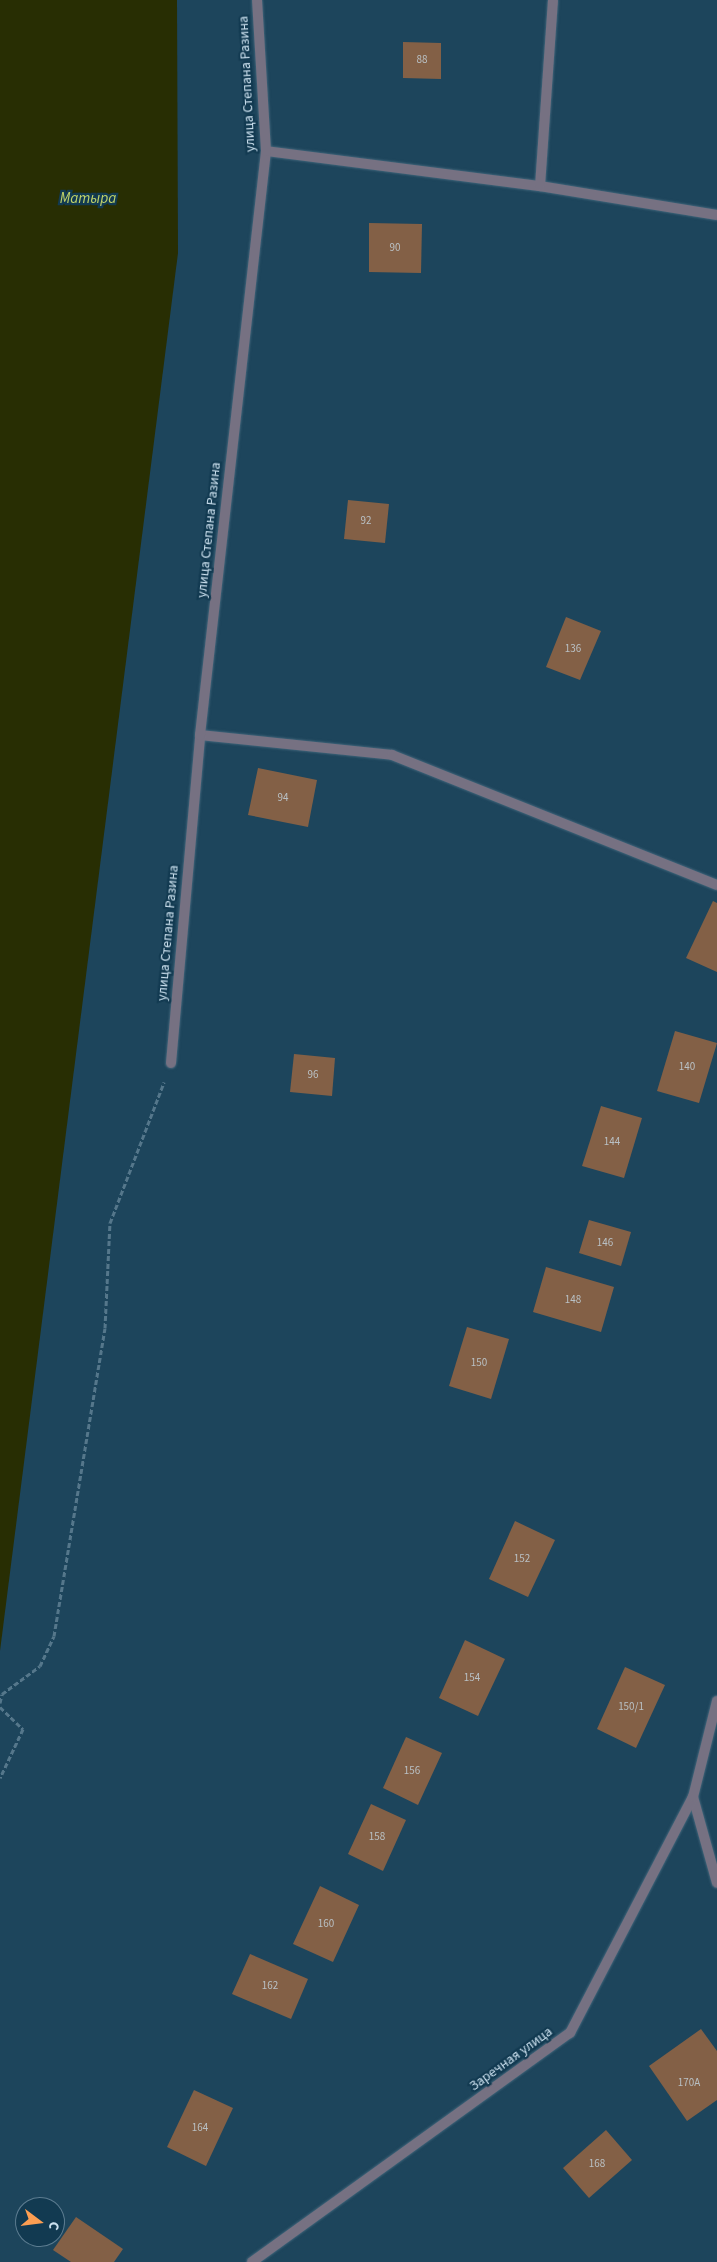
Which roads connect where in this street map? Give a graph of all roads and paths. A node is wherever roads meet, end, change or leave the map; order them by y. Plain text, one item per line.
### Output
1 (257, 0) edge
2 (554, 0) edge
3 (266, 151) junction
4 (540, 186) junction
5 (717, 215) edge
6 (200, 736) junction
7 (717, 885) edge
8 (171, 1063) joint
9 (717, 1701) edge
10 (0, 1703) edge
11 (0, 1707) edge
12 (0, 1778) edge
13 (693, 1797) junction
14 (717, 1883) edge
15 (252, 2262) edge

1 - 3 street, улица Степана Разина
2 - 4 street
3 - 4 street
3 - 6 street, улица Степана Разина
4 - 5 street
6 - 7 street
6 - 8 street, улица Степана Разина
8 - 10 path
9 - 13 street, Заречная улица
11 - 12 path
13 - 14 street
13 - 15 street, Заречная улица

